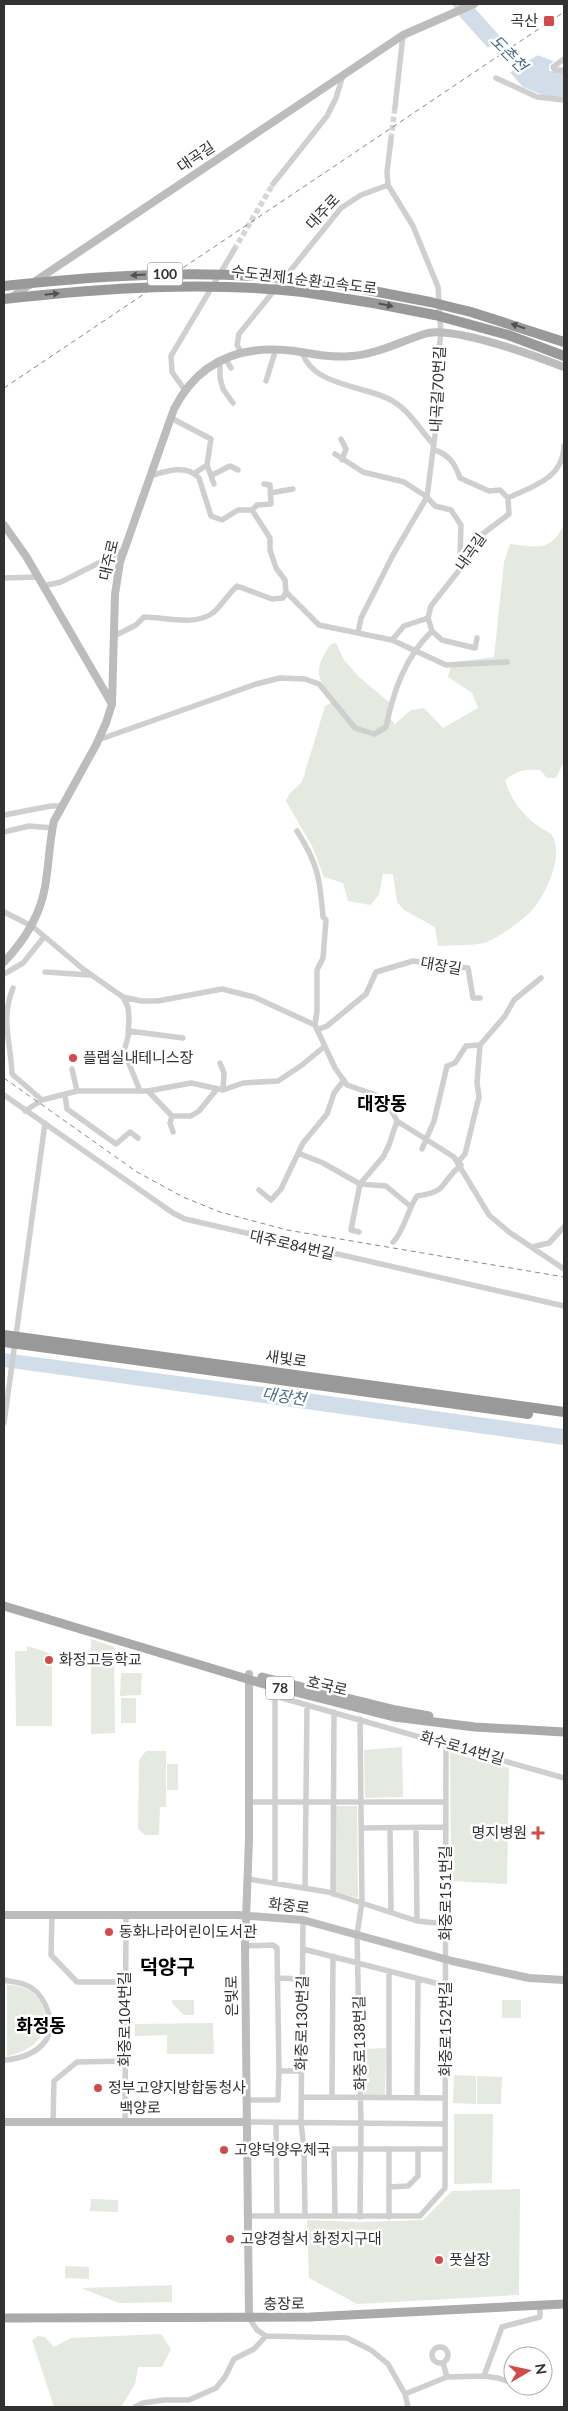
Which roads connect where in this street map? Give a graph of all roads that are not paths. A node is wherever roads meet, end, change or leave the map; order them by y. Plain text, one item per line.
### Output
1 (474, 4) edge
2 (403, 35) junction
3 (564, 59) edge
4 (564, 70) edge
5 (343, 75) junction
6 (496, 78) dead end
7 (564, 100) edge
8 (395, 107) tunnel mouth
9 (391, 139) tunnel mouth
10 (274, 184) tunnel mouth
11 (388, 184) junction
12 (234, 250) tunnel mouth
13 (4, 280) edge
14 (44, 282) junction
15 (4, 286) edge
16 (4, 300) edge
17 (441, 333) junction
18 (564, 342) edge
19 (276, 349) junction
20 (242, 352) junction
21 (302, 352) junction
22 (564, 356) edge
23 (222, 359) junction
24 (564, 367) edge
25 (231, 368) dead end
26 (266, 381) dead end
27 (184, 389) junction
28 (233, 403) dead end
29 (171, 418) junction
30 (341, 439) dead end
31 (564, 446) edge
32 (434, 447) junction
33 (335, 454) dead end
34 (342, 460) junction
35 (563, 460) edge
36 (206, 465) junction
37 (238, 470) dead end
38 (195, 473) junction
39 (212, 475) junction
40 (150, 476) junction
41 (214, 484) dead end
42 (264, 484) dead end
43 (293, 489) dead end
44 (270, 493) junction
45 (426, 497) junction
46 (508, 498) junction
47 (252, 510) junction
48 (4, 525) edge
49 (124, 550) junction
50 (464, 564) junction
51 (38, 577) junction
52 (4, 578) edge
53 (43, 586) junction
54 (286, 592) junction
55 (428, 618) junction
56 (432, 631) junction
57 (358, 633) junction
58 (114, 636) junction
59 (478, 638) dead end
60 (392, 640) junction
61 (415, 651) junction
62 (507, 662) dead end
63 (112, 704) junction
64 (98, 740) junction
65 (61, 806) junction
66 (4, 814) edge
67 (53, 828) junction
68 (297, 831) dead end
69 (4, 832) edge
70 (4, 912) edge
71 (32, 926) junction
72 (44, 937) junction
73 (5, 959) edge
74 (45, 972) dead end
75 (4, 974) edge
76 (92, 976) junction
77 (541, 978) dead end
78 (13, 988) dead end
79 (123, 997) junction
80 (480, 998) dead end
81 (316, 1027) junction
82 (129, 1031) junction
83 (183, 1038) dead end
84 (480, 1045) junction
85 (325, 1046) junction
86 (220, 1063) dead end
87 (72, 1069) dead end
88 (344, 1080) junction
89 (220, 1090) junction
90 (77, 1092) junction
91 (140, 1092) junction
92 (148, 1092) junction
93 (4, 1095) edge
94 (65, 1095) junction
95 (42, 1100) junction
96 (25, 1111) junction
97 (172, 1116) junction
98 (396, 1121) junction
99 (45, 1123) junction
100 (172, 1132) dead end
101 (138, 1138) dead end
102 (425, 1138) junction
103 (422, 1149) dead end
104 (298, 1152) junction
105 (460, 1164) junction
106 (360, 1184) junction
107 (259, 1190) dead end
108 (410, 1206) junction
109 (564, 1227) edge
110 (359, 1232) dead end
111 (393, 1242) dead end
112 (532, 1247) junction
113 (564, 1269) edge
114 (564, 1306) edge
115 (4, 1334) edge
116 (4, 1342) edge
117 (564, 1412) edge
118 (564, 1419) edge
119 (4, 1423) edge
120 (4, 1600) edge
121 (4, 1606) edge
122 (249, 1676) junction
123 (307, 1705) junction
124 (334, 1712) junction
125 (360, 1718) junction
126 (564, 1726) edge
127 (564, 1732) edge
128 (446, 1744) junction
129 (564, 1778) edge
130 (249, 1802) junction
131 (276, 1802) junction
132 (306, 1802) junction
133 (446, 1802) junction
134 (334, 1803) junction
135 (361, 1804) junction
136 (446, 1827) junction
137 (361, 1828) junction
138 (390, 1828) junction
139 (416, 1828) junction
140 (248, 1879) junction
141 (274, 1882) junction
142 (305, 1888) junction
143 (333, 1894) junction
144 (362, 1902) junction
145 (390, 1912) junction
146 (52, 1914) junction
147 (4, 1915) edge
148 (126, 1916) junction
149 (246, 1916) junction
150 (303, 1920) junction
151 (417, 1920) junction
152 (446, 1924) junction
153 (357, 1934) junction
154 (245, 1946) junction
155 (303, 1949) junction
156 (333, 1956) junction
157 (446, 1960) junction
158 (359, 1963) junction
159 (389, 1972) junction
160 (277, 1978) junction
161 (302, 1979) junction
162 (418, 1979) junction
163 (4, 1980) edge
164 (564, 1980) edge
165 (125, 1982) junction
166 (447, 1986) junction
167 (4, 2060) edge
168 (126, 2061) junction
169 (279, 2071) junction
170 (302, 2071) junction
171 (302, 2096) junction
172 (332, 2097) junction
173 (389, 2098) junction
174 (417, 2098) junction
175 (446, 2098) junction
176 (360, 2099) junction
177 (246, 2100) junction
178 (4, 2122) edge
179 (53, 2122) junction
180 (125, 2122) junction
181 (247, 2122) junction
182 (276, 2122) junction
183 (301, 2122) junction
184 (361, 2124) junction
185 (445, 2124) junction
186 (445, 2148) junction
187 (304, 2149) junction
188 (361, 2149) junction
189 (389, 2149) junction
190 (418, 2149) junction
191 (334, 2150) junction
192 (389, 2187) junction
193 (305, 2215) junction
194 (248, 2216) junction
195 (277, 2216) junction
196 (335, 2216) junction
197 (360, 2217) junction
198 (389, 2217) junction
199 (564, 2304) edge
200 (540, 2306) junction
201 (4, 2318) edge
202 (249, 2318) junction
203 (266, 2336) junction
204 (443, 2362) dead end
205 (484, 2376) junction
206 (447, 2377) junction
207 (503, 2380) edge
208 (405, 2394) junction
209 (135, 2407) edge
210 (408, 2407) edge

1 - 2 street, 대곡길
2 - 5 street, 대곡길
2 - 8 street
3 - 4 street
5 - 10 street
5 - 16 street, 대곡길
6 - 7 street
9 - 11 street
11 - 17 street
11 - 20 street, 대주로
12 - 27 street
13 - 14 highway, bridge
14 - 15 highway, 수도권제1순환고속도로 / 100, bridge
18 -> 14 highway, 수도권제1순환고속도로 / 100, bridge
16 -> 22 highway, 수도권제1순환고속도로 / 100, bridge
17 - 21 street, 대주로
17 - 24 street, 대주로
17 - 32 street, 내곡길70번길
19 - 20 street, 대주로
19 - 21 street, 대주로
19 - 26 street
20 - 23 street, 대주로
21 - 32 street, 내곡길70번길
23 - 25 street
23 - 27 street, 대주로
23 - 28 street
27 - 29 street, 대주로
29 - 36 street
29 - 40 street, 대주로
30 - 34 street
31 - 35 street
32 - 45 street, 내곡길70번길
32 - 46 street
33 - 34 street
34 - 45 street
35 - 46 street
36 - 38 street
36 - 39 street
37 - 39 street
38 - 40 street
38 - 47 street
39 - 41 street
40 - 49 street, 대주로
42 - 44 street
43 - 44 street
44 - 47 street
45 - 50 street
45 - 57 street
46 - 50 street, 내곡길
47 - 54 street
48 - 51 street
49 - 53 street
49 - 58 street, 대주로
50 - 55 street, 내곡길
51 - 52 street
51 - 53 street
53 - 63 street
54 - 57 street
54 - 58 street
55 - 56 street
55 - 60 street
56 - 59 street
56 - 61 street
57 - 60 street
58 - 63 street, 대주로
60 - 61 street
61 - 62 street
61 - 64 street
63 - 64 street, 대주로
64 - 65 street, 대주로
65 - 66 street
65 - 67 street, 대주로
67 - 69 street
67 - 71 street, 대주로
68 - 81 street
70 - 71 street
71 - 72 street
71 - 73 street, 대주로
72 - 75 street
72 - 76 street
74 - 76 street
76 - 79 street
77 - 84 street
78 - 95 street
79 - 81 street
79 - 82 street
80 - 81 street, 대장길
81 - 85 street
82 - 83 street
82 - 91 street
84 - 102 street
84 - 105 street
85 - 88 street
85 - 89 street
86 - 89 street
87 - 90 street
88 - 98 street
88 - 104 street
89 - 92 street
89 - 97 street
90 - 91 street
90 - 94 street
91 - 92 street
92 - 97 street
93 - 96 street, 대주로84번길
94 - 95 street
94 - 101 street
95 - 96 street
96 - 99 street, 대주로84번길
97 - 100 street
98 - 102 street
98 - 106 street
99 - 114 street, 대주로84번길
99 - 119 street
102 - 103 street
102 - 105 street
104 - 106 street
104 - 107 street
105 - 108 street
105 - 112 street
106 - 108 street
106 - 110 street
108 - 111 street
109 - 112 street
112 - 113 street
115 - 117 highway, 새빛로, bridge
116 - 118 highway, 새빛로, bridge
120 - 122 main road, 호국로 / 78
121 - 122 main road, 호국로 / 78
122 - 126 main road, 호국로 / 78
122 - 127 main road, 호국로 / 78
122 - 130 street, 은빛로
123 - 124 street, 화수로14번길
123 - 131 street, 화수로14번길
123 - 132 street
124 - 125 street, 화수로14번길
124 - 134 street
125 - 128 street, 화수로14번길
125 - 135 street, 화중로138번길
128 - 129 street, 화수로14번길
128 - 133 street, 화중로151번길
130 - 131 street
130 - 140 street, 은빛로
131 - 132 street
131 - 141 street
132 - 134 street
132 - 142 street
133 - 135 street
133 - 136 street, 화중로151번길
134 - 135 street
134 - 143 street
135 - 137 street, 화중로138번길
136 - 139 street, 화중로151번길
136 - 152 street, 화중로151번길
137 - 138 street, 화중로151번길
137 - 144 street, 화중로138번길
138 - 139 street, 화중로151번길
138 - 145 street
139 - 151 street
140 - 141 street
140 - 149 street, 은빛로
141 - 142 street
142 - 143 street
143 - 144 street
144 - 145 street
144 - 153 street, 화중로138번길
145 - 151 street
146 - 147 street, 화중로
146 - 148 street, 화중로
146 - 165 street
148 - 149 street, 화중로
148 - 165 street, 화중로104번길
149 - 150 street, 화중로
149 - 154 street, 은빛로
150 - 153 street, 화중로
150 - 155 street, 화중로130번길
151 - 152 street
152 - 157 street, 화중로151번길
153 - 157 street, 화중로
153 - 158 street, 화중로138번길
154 - 160 street
154 - 177 street, 은빛로
155 - 156 street
155 - 161 street, 화중로130번길
156 - 158 street
156 - 172 street, 화중로130번길
157 - 164 street, 화중로
157 - 166 street, 화중로152번길
158 - 159 street
158 - 176 street, 화중로138번길
159 - 162 street
159 - 173 street, 화중로138번길
160 - 161 street
160 - 169 street
161 - 170 street, 화중로130번길
162 - 166 street
162 - 174 street, 화중로152번길
163 - 167 street
165 - 168 street, 화중로104번길
166 - 175 street, 화중로152번길
168 - 179 street
168 - 180 street, 화중로104번길
169 - 170 street
169 - 177 street
170 - 171 street, 화중로130번길
171 - 172 street
171 - 183 street, 화중로130번길
172 - 176 street
173 - 174 street, 화중로152번길
173 - 176 street, 화중로152번길
174 - 175 street, 화중로152번길
175 - 185 street, 화중로152번길
176 - 184 street, 화중로138번길
177 - 181 street, 은빛로
178 - 179 street, 백양로
179 - 180 street, 백양로
180 - 181 street, 백양로
181 - 182 street, 백양로
181 - 194 street, 은빛로
182 - 183 street, 백양로
182 - 195 street
183 - 184 street, 백양로
183 - 187 street
184 - 185 street, 백양로
184 - 188 street, 화중로138번길
185 - 186 street, 화중로152번길
186 - 190 street
186 - 198 street, 화중로152번길
187 - 191 street
187 - 193 street
188 - 189 street
188 - 191 street
188 - 197 street, 화중로138번길
189 - 190 street
189 - 192 street
190 - 192 street
191 - 196 street
192 - 198 street
193 - 195 street, 화중로152번길
193 - 196 street, 화중로152번길
194 - 195 street, 화중로152번길
194 - 202 street, 은빛로
196 - 197 street, 화중로152번길
197 - 198 street, 화중로152번길
199 - 200 main road, 충장로
200 - 202 main road, 충장로
200 - 205 street
201 - 202 main road, 충장로
202 - 203 street
203 - 208 street
203 - 209 street
204 - 206 street
205 - 206 street
205 - 207 street
206 - 208 street
208 - 210 street

